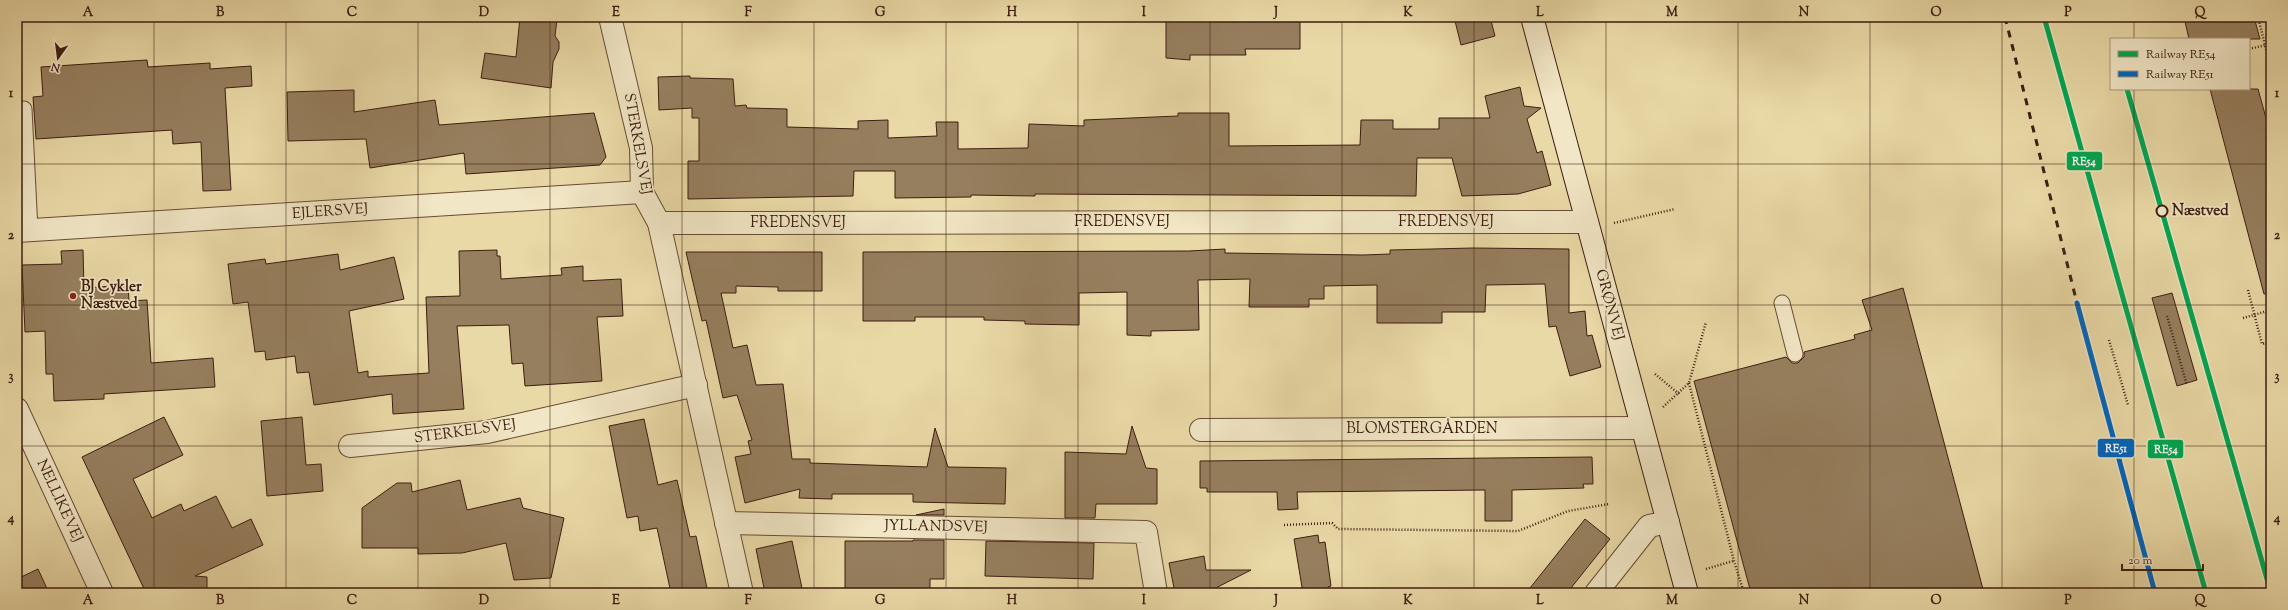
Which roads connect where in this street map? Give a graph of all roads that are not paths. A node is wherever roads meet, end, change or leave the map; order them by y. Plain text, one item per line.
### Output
1 (610, 17) edge
2 (1532, 17) edge
3 (24, 109) dead end
4 (642, 192) junction
5 (659, 223) junction
6 (1587, 226) junction
7 (23, 231) edge
8 (1782, 303) dead end
9 (1795, 354) dead end
10 (696, 385) junction
11 (17, 409) edge
12 (1641, 424) junction
13 (1201, 430) dead end
14 (350, 446) dead end
15 (1668, 522) junction
16 (726, 523) junction
17 (102, 593) edge
18 (742, 593) edge
19 (1156, 593) edge
20 (1596, 593) edge
21 (1687, 593) edge

1 - 4 street, STERKELSVEJ
2 - 6 street, GRØNVEJ
3 - 7 lane
4 - 5 street, STERKELSVEJ
4 - 7 street, EJLERSVEJ
5 - 6 street, FREDENSVEJ
5 - 10 street, STERKELSVEJ
6 - 12 street, GRØNVEJ
8 - 9 lane
10 - 14 street, STERKELSVEJ
10 - 16 street, STERKELSVEJ
11 - 17 street, NELLIKEVEJ
12 - 13 street, BLOMSTERGÅRDEN
12 - 15 street, GRØNVEJ
15 - 20 street
15 - 21 street, GRØNVEJ
16 - 18 street, STERKELSVEJ
16 - 19 street, JYLLANDSVEJ

